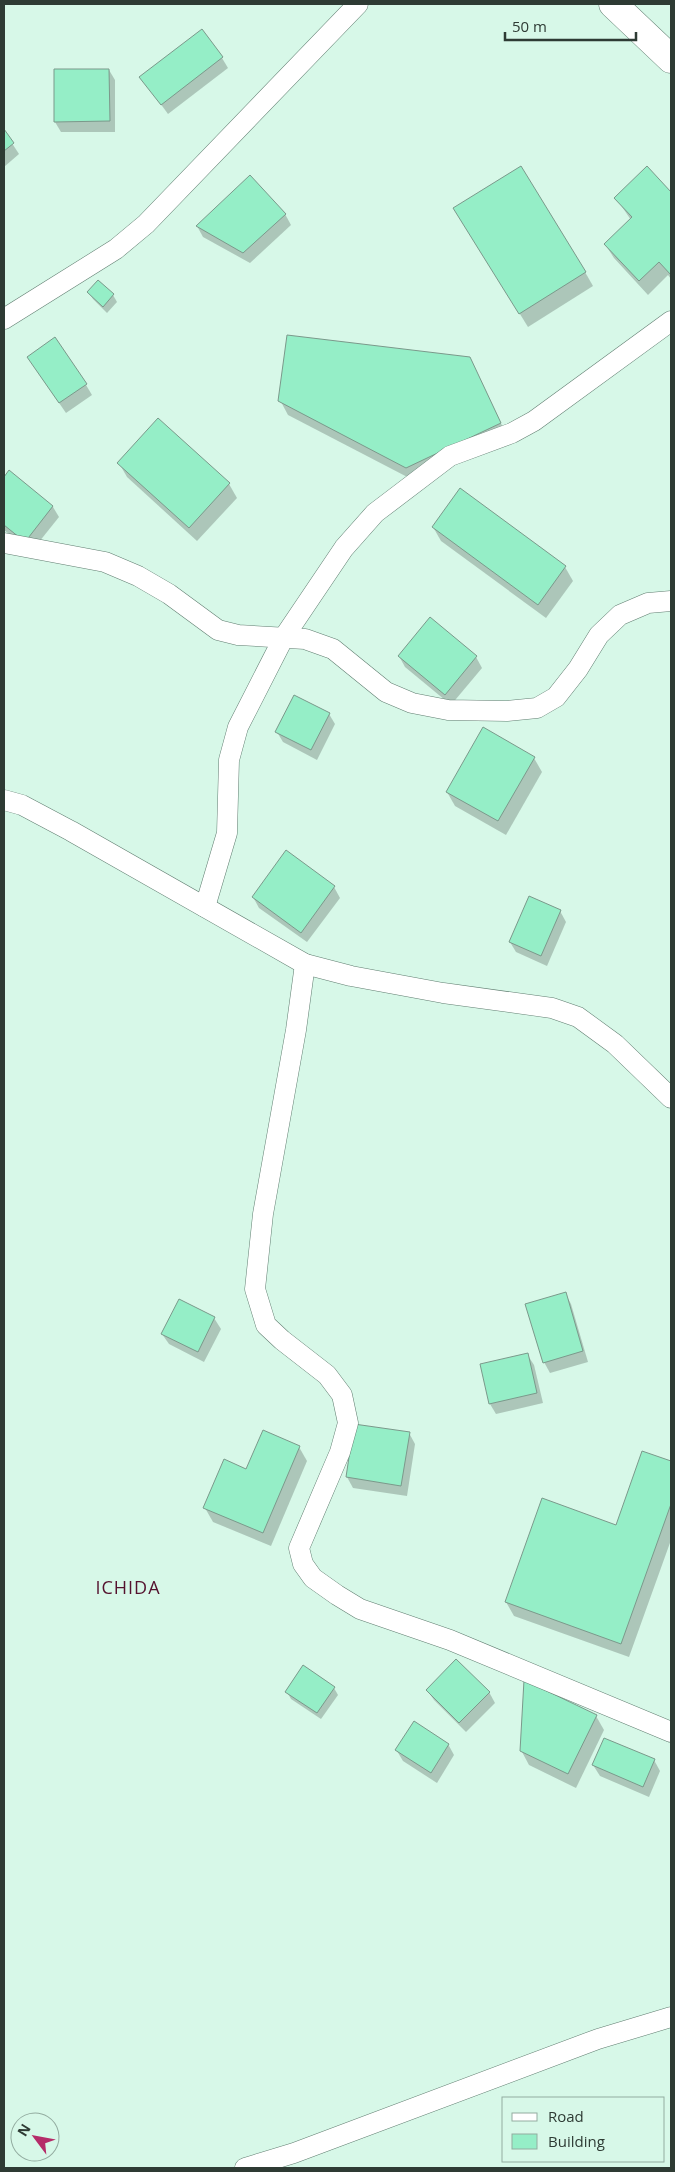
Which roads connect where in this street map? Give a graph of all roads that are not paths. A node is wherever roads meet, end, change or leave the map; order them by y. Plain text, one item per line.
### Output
1 (358, 4) edge
2 (615, 4) edge
3 (671, 59) edge
4 (4, 319) edge
5 (671, 321) edge
6 (4, 544) edge
7 (671, 601) edge
8 (284, 637) junction
9 (4, 800) edge
10 (205, 907) junction
11 (305, 964) junction
12 (671, 1098) edge
13 (671, 1732) edge
14 (671, 2017) edge
15 (245, 2168) edge

1 - 4 street
2 - 3 main road
5 - 8 street
6 - 8 street
7 - 8 street
8 - 10 street
9 - 10 street
10 - 11 street
11 - 12 street
11 - 13 street
14 - 15 street

